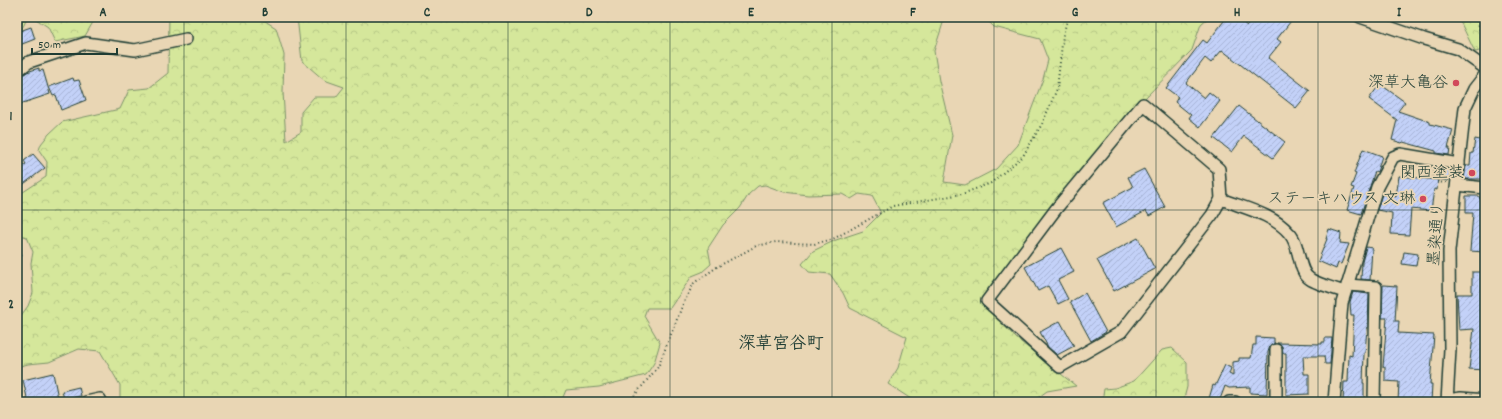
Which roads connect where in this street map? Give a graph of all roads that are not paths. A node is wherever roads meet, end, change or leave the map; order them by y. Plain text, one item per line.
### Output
1 (1360, 17) edge
2 (186, 39) dead end
3 (1485, 68) edge
4 (17, 71) edge
5 (1485, 75) edge
6 (1459, 164) junction
7 (1457, 185) junction
8 (1485, 188) edge
9 (1221, 199) junction
10 (1346, 289) junction
11 (1276, 350) dead end
12 (1485, 400) edge
13 (1447, 401) edge
14 (86, 402) edge
15 (100, 402) edge
16 (1229, 402) edge
17 (1235, 402) edge
18 (1276, 402) edge
19 (1334, 402) edge
20 (1374, 402) edge

1 - 3 street
2 - 4 street
5 - 6 street, 墨染通り
6 - 7 street, 墨染通り
6 - 10 street
7 - 8 street
7 - 13 street, 墨染通り
9 - 9 street
9 - 10 street
10 - 19 street
10 - 20 street
11 - 18 street
12 - 13 street
14 - 15 street
16 - 17 street

